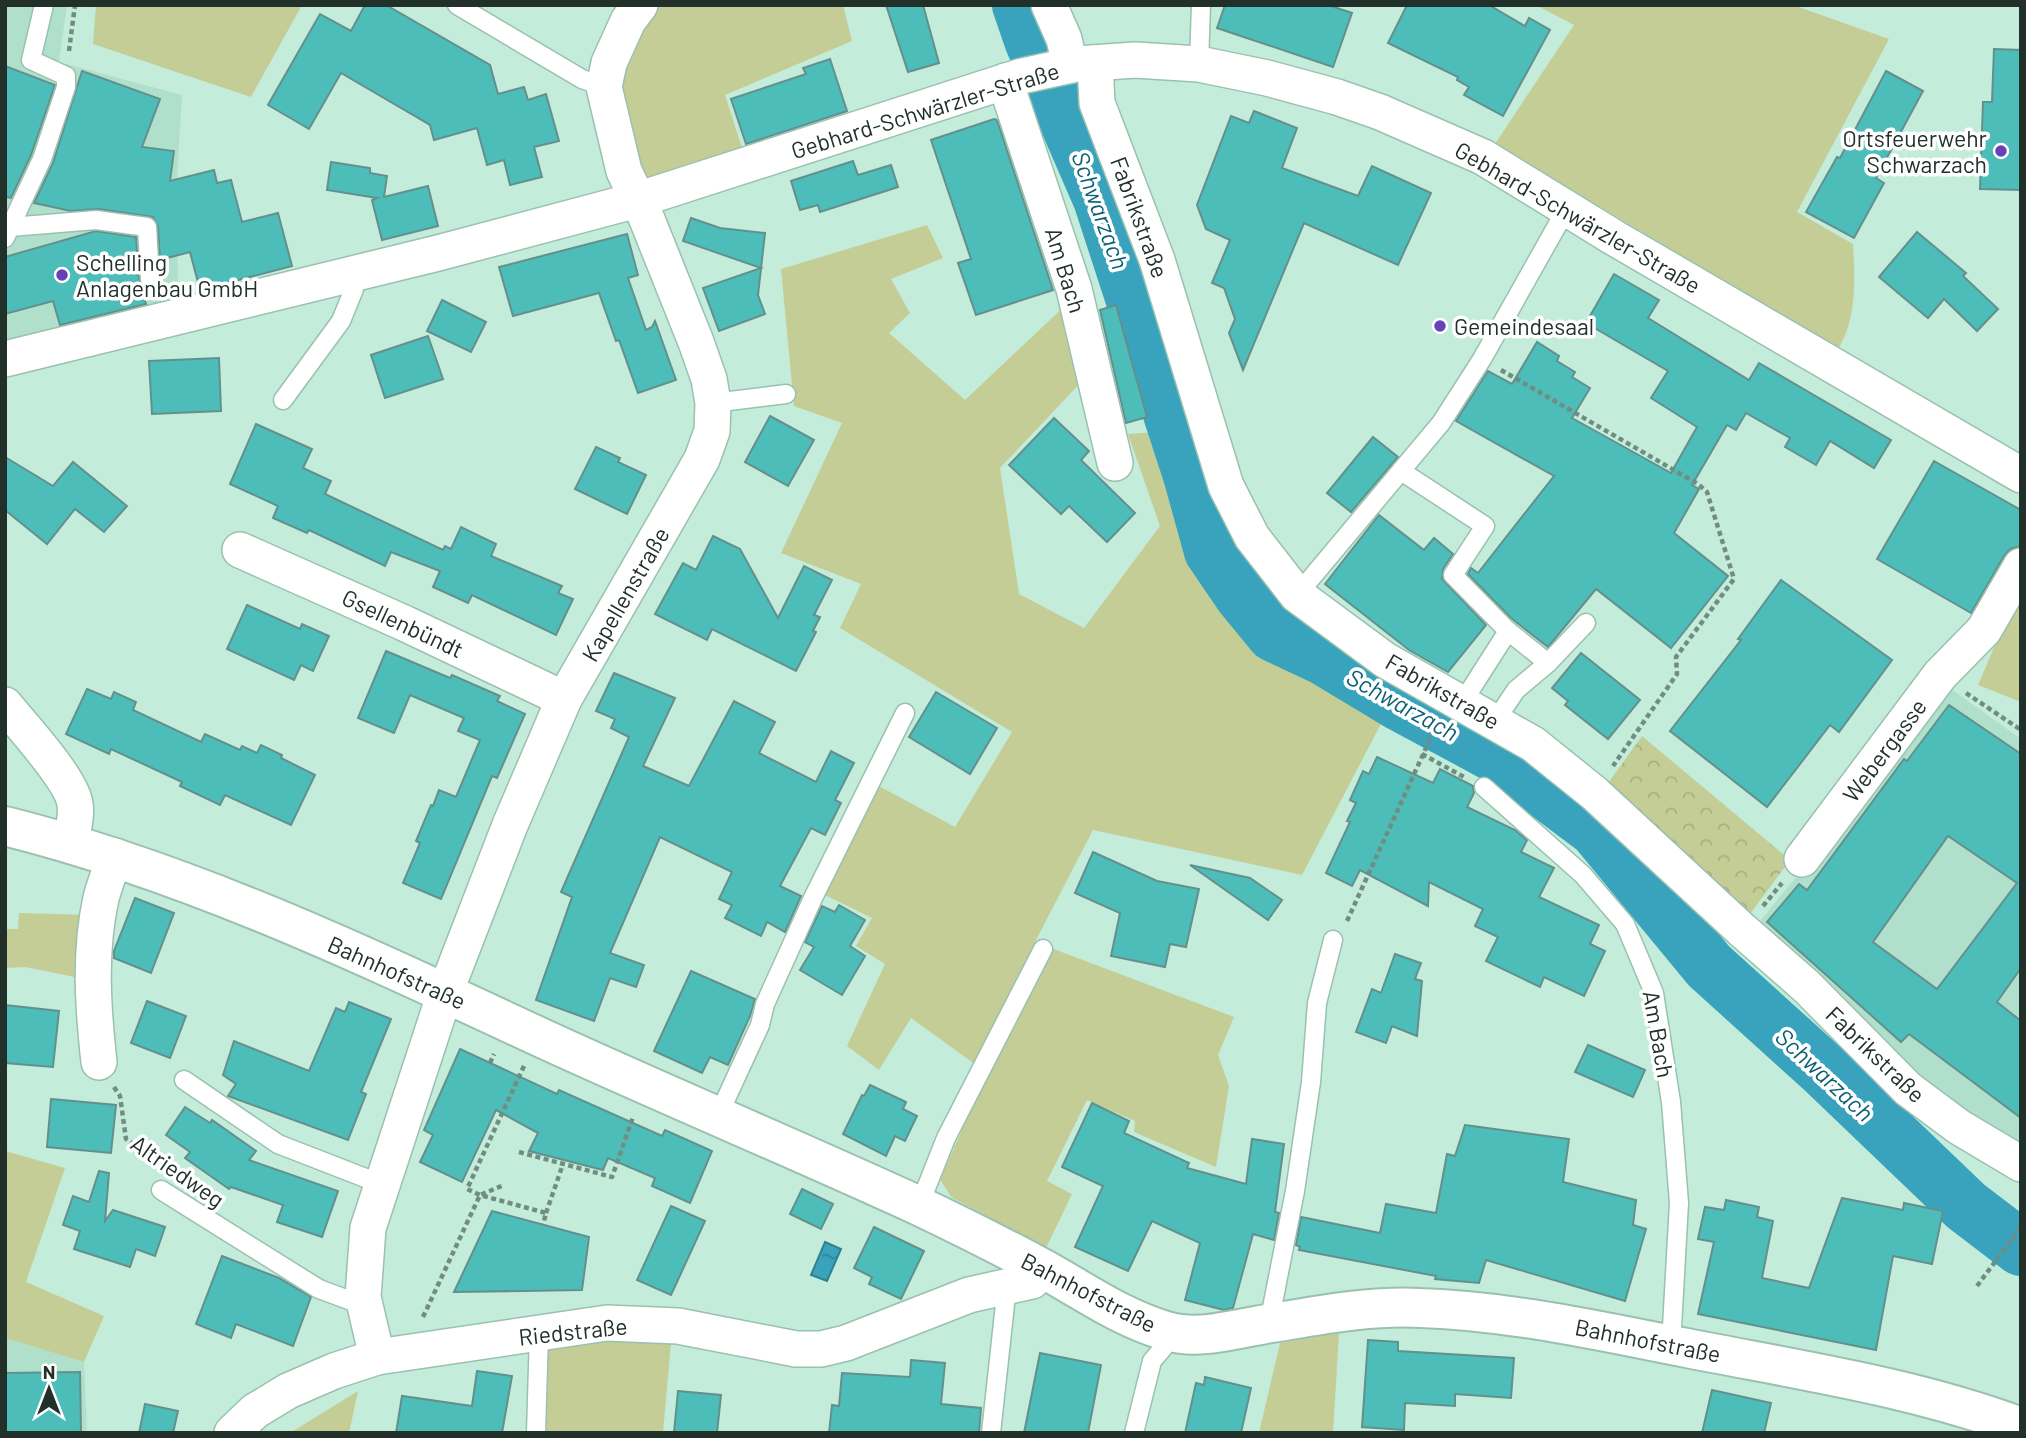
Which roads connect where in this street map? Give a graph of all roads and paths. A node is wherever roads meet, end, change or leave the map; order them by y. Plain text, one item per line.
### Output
1 (44, 5) edge
2 (75, 5) edge
3 (457, 5) edge
4 (640, 5) edge
5 (1049, 5) edge
6 (1201, 5) edge
7 (1199, 64) junction
8 (1077, 65) junction
9 (66, 76) junction
10 (1014, 78) junction
11 (604, 87) junction
12 (637, 200) junction
13 (1567, 208) junction
14 (8, 232) edge
15 (352, 274) junction
16 (150, 279) dead end
17 (5, 359) edge
18 (1482, 359) junction
19 (786, 394) dead end
20 (283, 400) dead end
21 (713, 403) junction
22 (1115, 463) dead end
23 (1401, 471) junction
24 (2021, 475) edge
25 (240, 550) dead end
26 (2021, 566) edge
27 (1297, 595) junction
28 (1586, 623) dead end
29 (1508, 631) junction
30 (1548, 663) junction
31 (1940, 675) junction
32 (564, 699) junction
33 (1462, 704) junction
34 (5, 705) edge
35 (905, 713) dead end
36 (1495, 721) junction
37 (2021, 730) edge
38 (1426, 744) dead end
39 (1422, 754) junction
40 (1485, 787) joint
41 (1594, 793) junction
42 (5, 826) edge
43 (70, 842) junction
44 (115, 856) junction
45 (1802, 859) joint
46 (1742, 930) junction
47 (1333, 940) joint
48 (1044, 949) dead end
49 (445, 993) junction
50 (99, 1062) joint
51 (524, 1065) dead end
52 (184, 1080) dead end
53 (634, 1114) dead end
54 (718, 1116) junction
55 (519, 1152) dead end
56 (563, 1164) junction
57 (2021, 1164) edge
58 (171, 1169) dead end
59 (381, 1184) junction
60 (504, 1185) dead end
61 (161, 1190) dead end
62 (480, 1195) junction
63 (919, 1206) junction
64 (546, 1213) junction
65 (543, 1225) dead end
66 (2021, 1227) edge
67 (1042, 1268) junction
68 (1007, 1286) junction
69 (1977, 1286) dead end
70 (365, 1306) junction
71 (422, 1318) dead end
72 (1269, 1323) junction
73 (1165, 1331) junction
74 (539, 1332) junction
75 (1671, 1345) junction
76 (377, 1357) junction
77 (2021, 1427) edge
78 (232, 1433) edge
79 (536, 1433) edge
80 (991, 1433) edge
81 (1134, 1433) edge

1 - 9 lane
2 - 9 path
3 - 11 lane
4 - 11 street, Kapellenstraße
5 - 8 street, Fabrikstraße
6 - 7 lane
7 - 8 street, Gebhard-Schwärzler-Straße
7 - 13 street, Gebhard-Schwärzler-Straße
8 - 10 street, Gebhard-Schwärzler-Straße
8 - 27 street, Fabrikstraße
9 - 14 lane
10 - 12 street, Gebhard-Schwärzler-Straße
10 - 22 street, Am Bach
11 - 12 street, Kapellenstraße
12 - 15 street, Gebhard-Schwärzler-Straße
12 - 21 street, Kapellenstraße
13 - 18 lane
13 - 24 street, Gebhard-Schwärzler-Straße
14 - 16 lane
15 - 17 street, Gebhard-Schwärzler-Straße
15 - 20 lane
18 - 23 lane
18 - 41 path
19 - 21 lane
21 - 32 street, Kapellenstraße
23 - 27 lane
23 - 29 lane
25 - 32 street, Gsellenbündt
26 - 31 street, Webergasse
27 - 33 street, Fabrikstraße
28 - 30 lane
29 - 30 lane
29 - 33 lane
30 - 36 lane
31 - 37 path
31 - 45 street, Webergasse
32 - 49 street, Kapellenstraße
33 - 36 street, Fabrikstraße
34 - 43 street
35 - 54 lane
36 - 41 street, Fabrikstraße
38 - 39 path
39 - 40 path
39 - 47 path
40 - 75 lane, Am Bach
41 - 46 street, Fabrikstraße
42 - 43 street, Bahnhofstraße
43 - 44 street, Bahnhofstraße
44 - 49 street, Bahnhofstraße
44 - 50 street
45 - 46 path
46 - 57 street, Fabrikstraße
47 - 72 lane
48 - 63 lane
49 - 54 street, Bahnhofstraße
49 - 59 street, Kapellenstraße
50 - 58 path, Altriedweg
51 - 62 path
52 - 59 lane
53 - 56 path
54 - 63 street, Bahnhofstraße
55 - 56 path
56 - 64 path
59 - 70 street, Kapellenstraße
60 - 62 path
61 - 70 lane, Altriedweg
62 - 64 path
62 - 71 path
63 - 67 street, Bahnhofstraße
64 - 65 path
66 - 69 path
67 - 68 street, Riedstraße
67 - 73 street, Bahnhofstraße
68 - 74 street, Riedstraße
68 - 80 lane
70 - 76 street, Kapellenstraße
72 - 73 street, Bahnhofstraße
72 - 75 street, Bahnhofstraße
73 - 81 lane
74 - 76 street, Riedstraße
74 - 79 lane
75 - 77 street, Bahnhofstraße
76 - 78 street, Riedstraße

